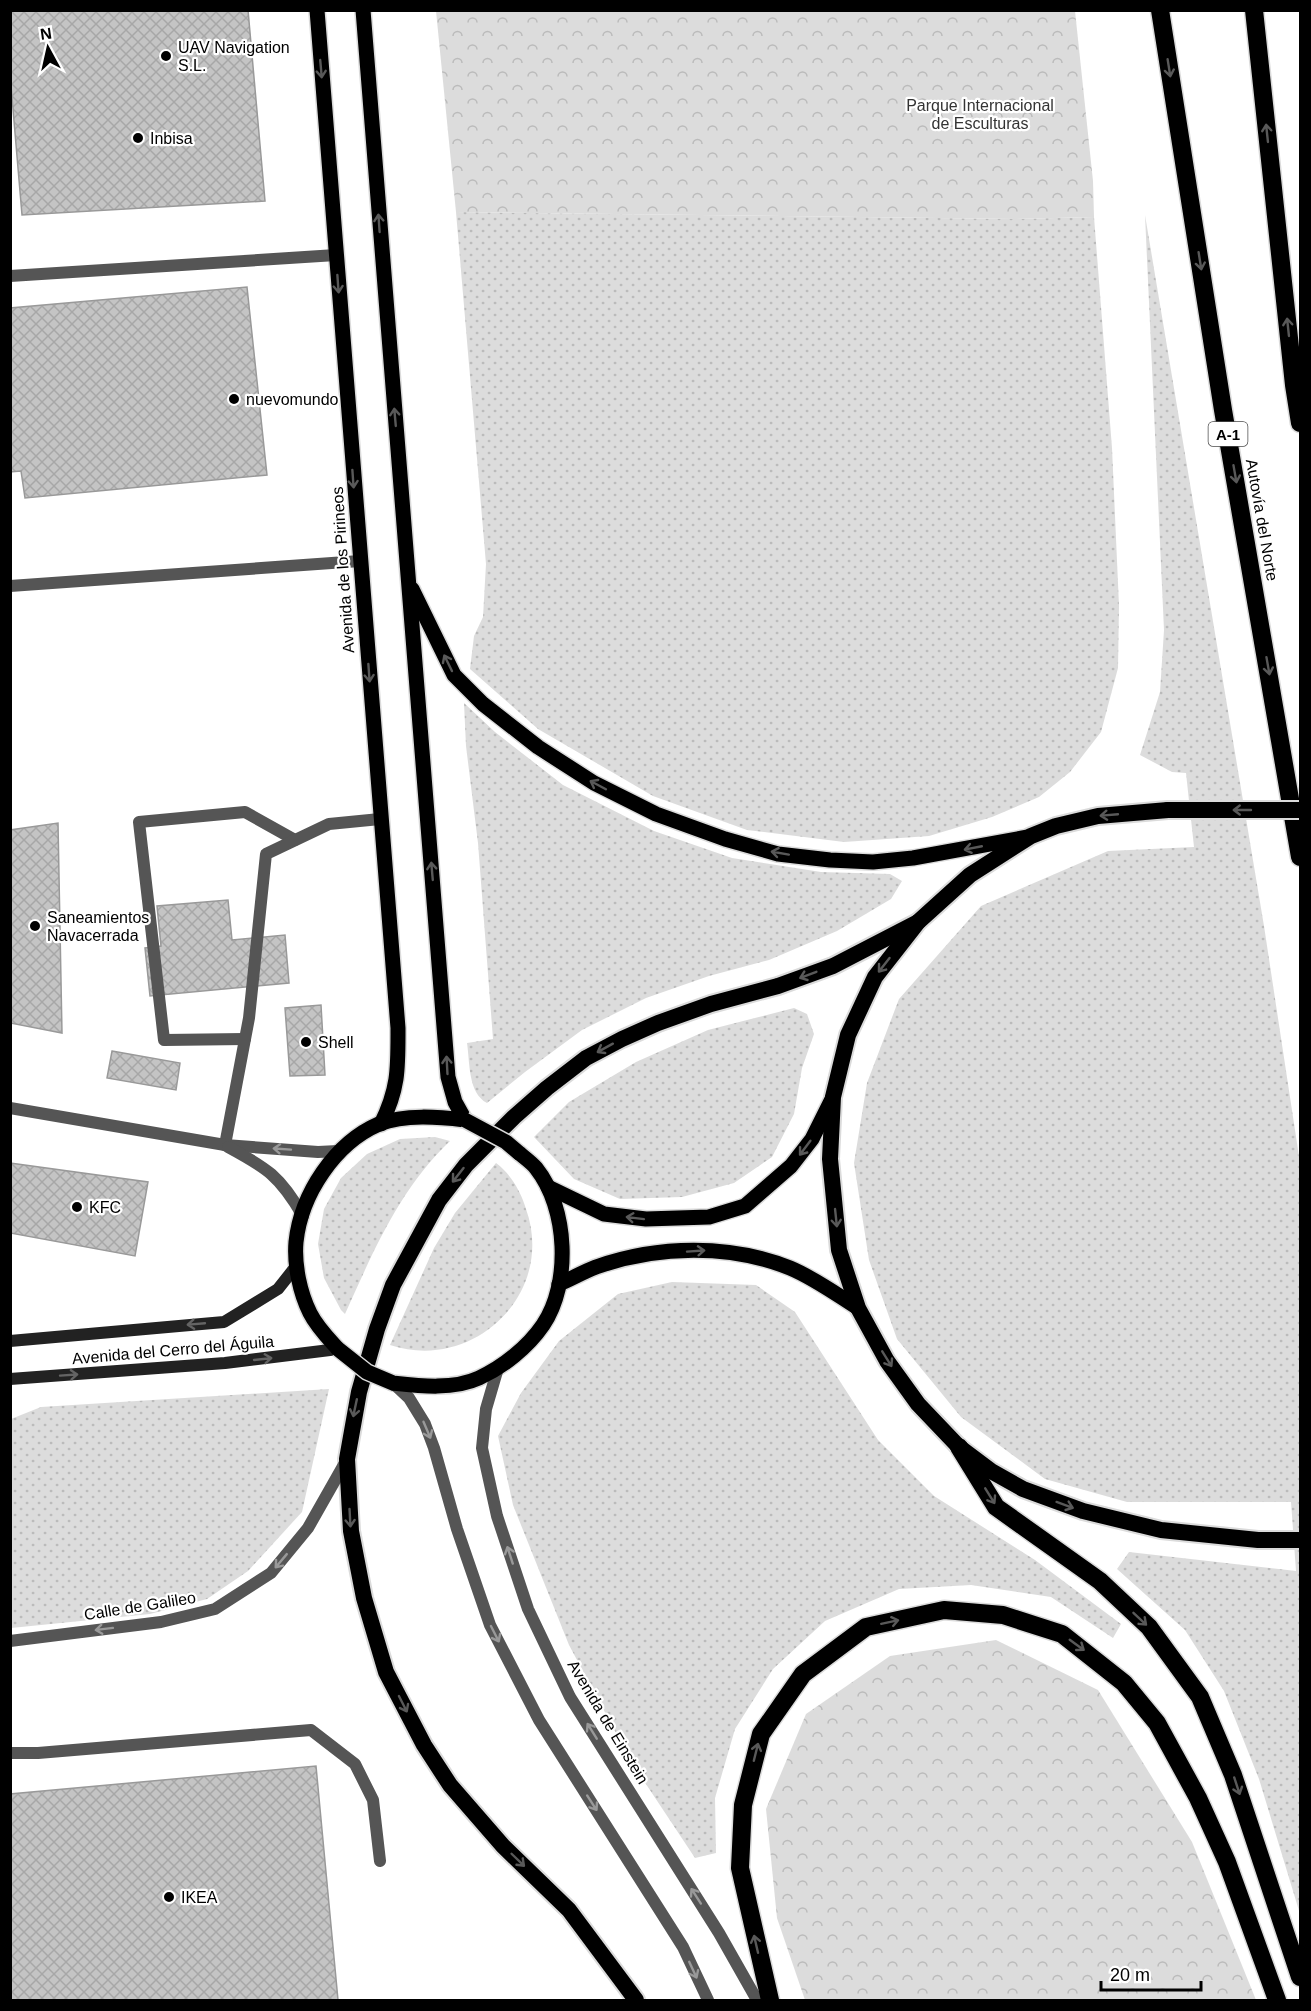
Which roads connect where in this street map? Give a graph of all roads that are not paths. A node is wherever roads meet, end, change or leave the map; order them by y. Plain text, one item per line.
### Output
1 (317, 10) edge
2 (363, 10) edge
3 (1160, 10) edge
4 (1254, 10) edge
5 (336, 255) junction
6 (10, 276) edge
7 (1300, 423) edge
8 (360, 561) junction
9 (407, 580) junction
10 (10, 586) edge
11 (1300, 810) edge
12 (380, 819) junction
13 (1031, 836) junction
14 (295, 840) junction
15 (1300, 857) edge
16 (918, 922) junction
17 (245, 1039) junction
18 (833, 1097) junction
19 (10, 1108) edge
20 (465, 1120) junction
21 (381, 1124) junction
22 (225, 1145) junction
23 (339, 1151) junction
24 (548, 1187) junction
25 (303, 1216) junction
26 (297, 1265) junction
27 (559, 1284) junction
28 (858, 1308) junction
29 (10, 1341) edge
30 (338, 1349) junction
31 (498, 1368) junction
32 (10, 1379) edge
33 (393, 1383) junction
34 (959, 1447) junction
35 (347, 1460) junction
36 (1300, 1540) edge
37 (10, 1641) edge
38 (10, 1753) edge
39 (380, 1861) dead end
40 (1300, 1977) edge
41 (636, 2001) edge
42 (708, 2001) edge
43 (757, 2001) edge
44 (770, 2001) edge
45 (1277, 2001) edge

1 -> 5 main road, Avenida de los Pirineos
9 -> 2 main road
3 -> 15 highway, Autovía del Norte / A-1
7 -> 4 highway
5 - 6 street
5 -> 8 main road, Avenida de los Pirineos
8 - 10 street
8 -> 12 main road, Avenida de los Pirineos
13 -> 9 main road
20 -> 9 main road
11 -> 13 highway, bridge
12 - 14 street
12 - 21 main road, Avenida de los Pirineos
13 - 16 highway
14 - 17 street
14 - 17 street
16 -> 18 highway
16 -> 35 highway
17 - 22 street
18 -> 24 main road
18 -> 28 highway
19 - 22 street
20 - 21 main road
20 - 24 main road, bridge
21 - 23 main road
23 -> 22 street
22 - 25 street
23 - 25 main road
24 - 27 main road
25 - 26 main road
26 -> 29 main road, Avenida del Cerro del Águila
26 - 30 main road
27 -> 28 main road
27 - 31 main road
28 -> 34 highway
32 -> 30 main road, Avenida del Cerro del Águila
30 - 33 main road, bridge
31 - 33 main road
43 -> 31 street, Avenida de Einstein
33 -> 42 street
34 -> 36 highway
34 -> 40 highway
35 -> 37 street, Calle de Galileo
35 -> 41 highway
38 - 39 street
44 -> 45 highway

